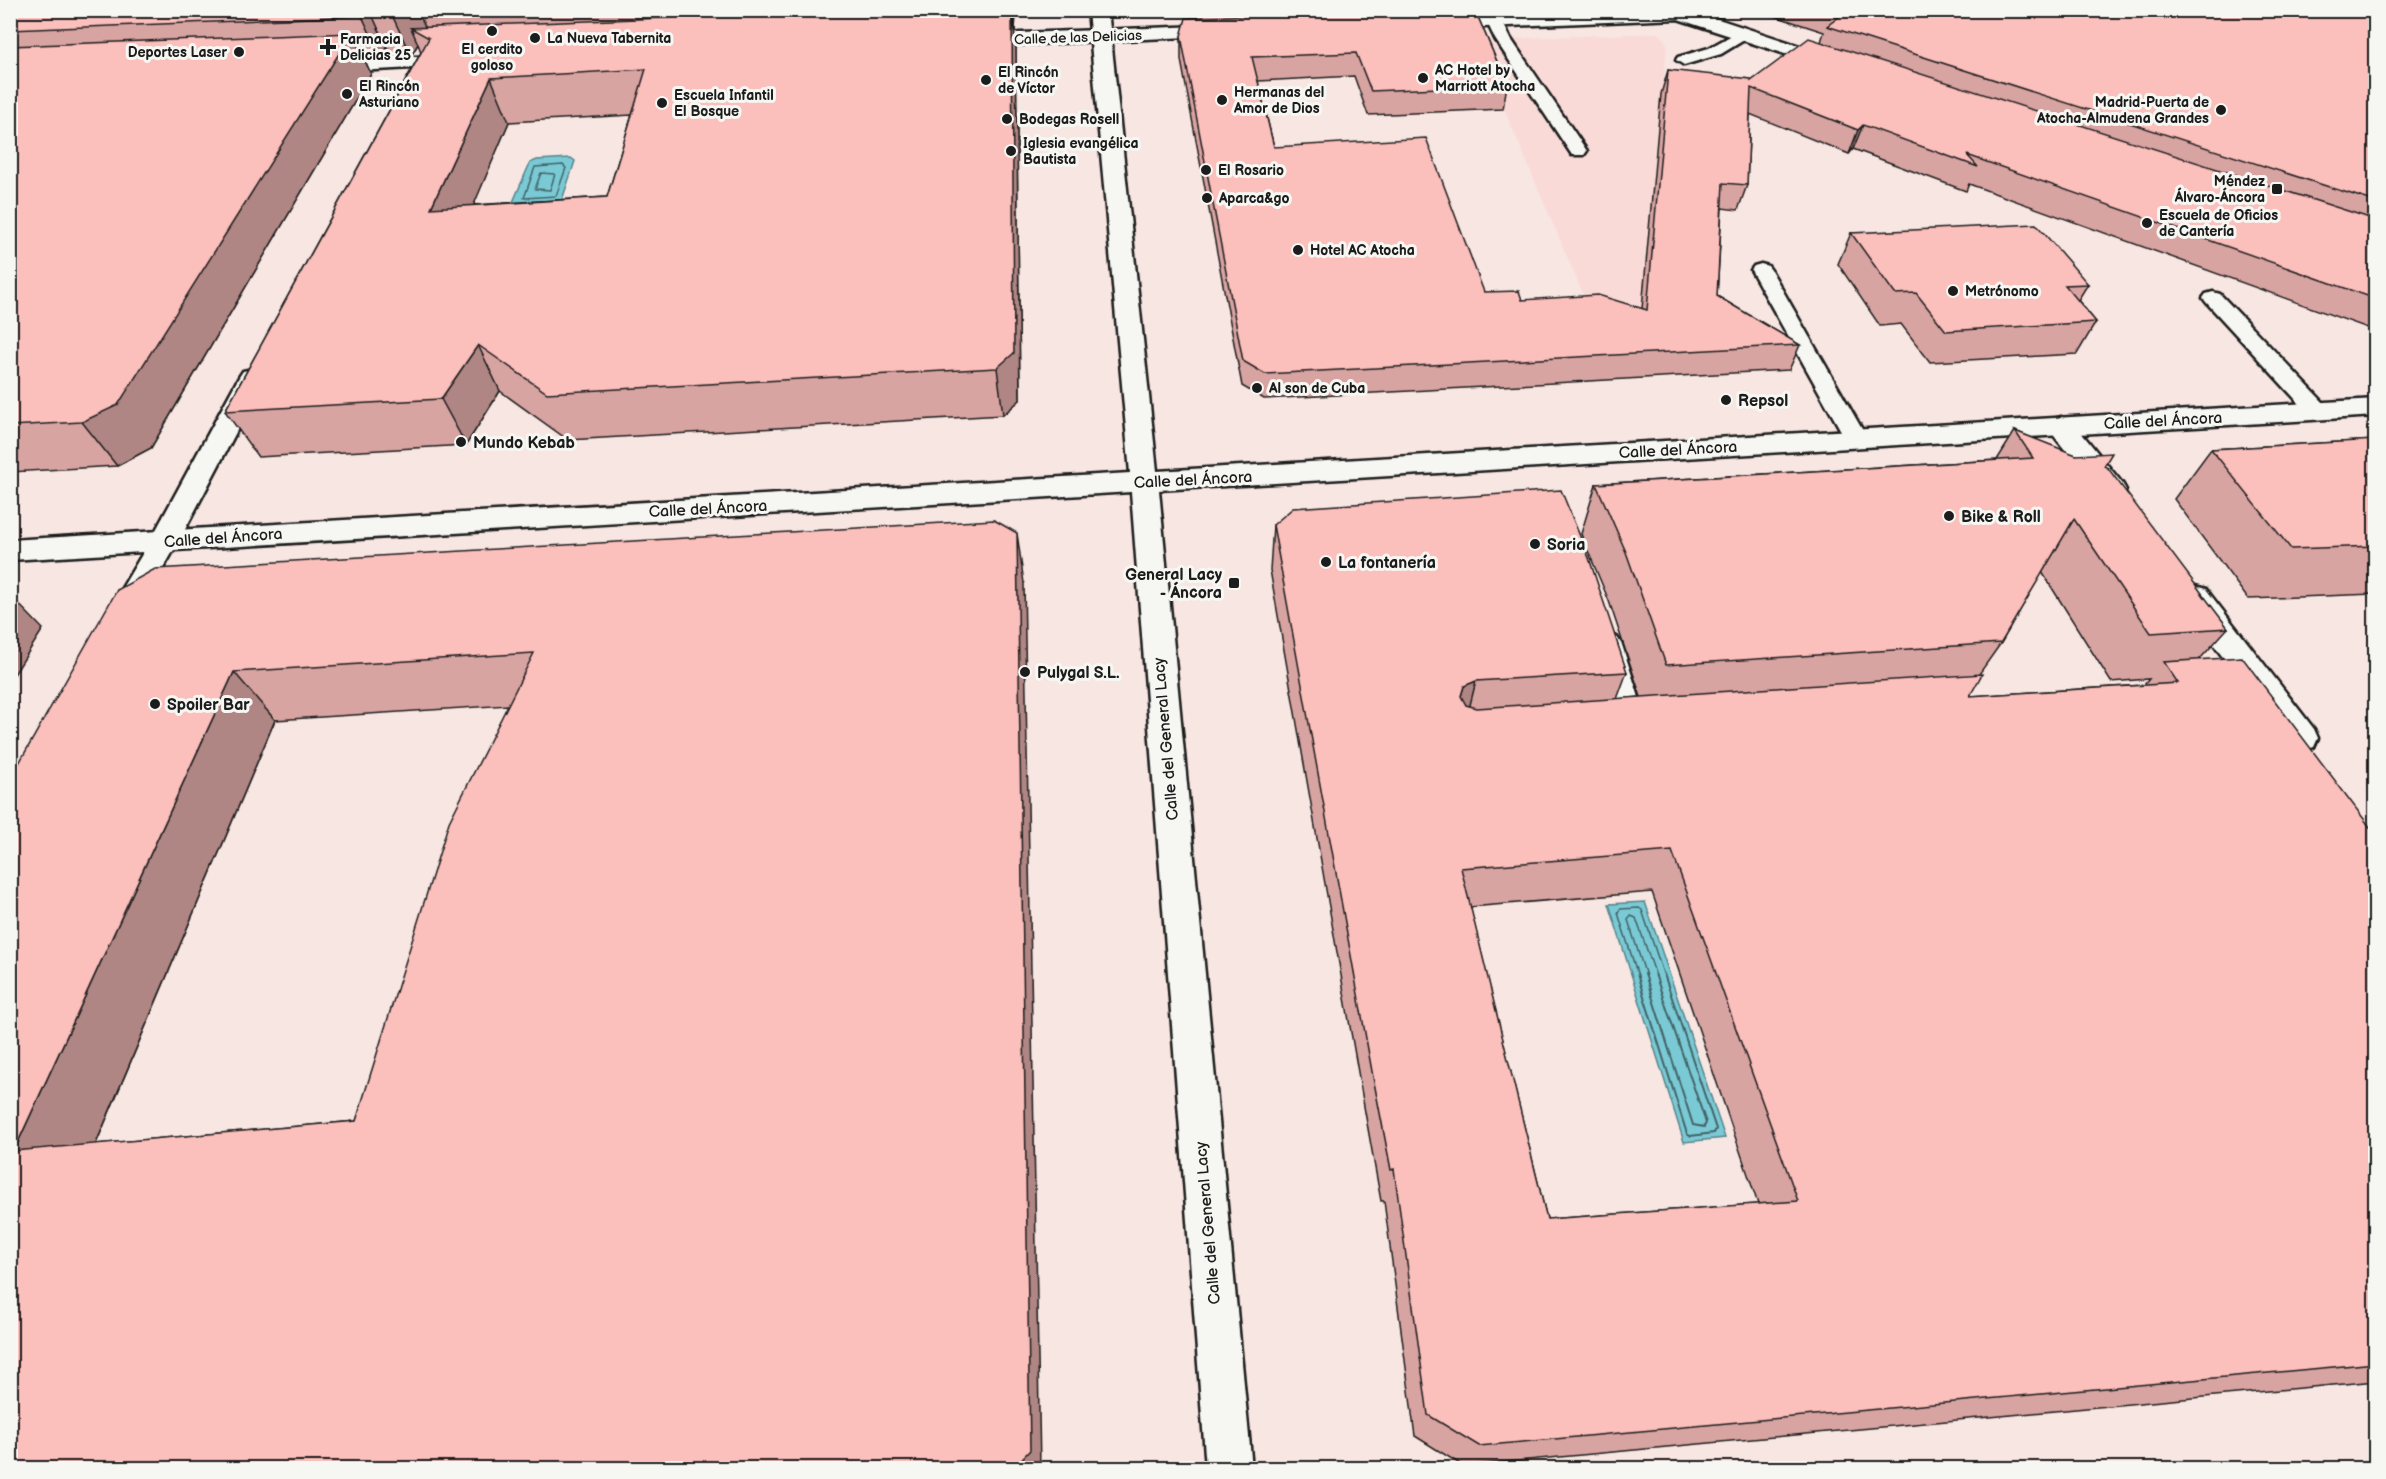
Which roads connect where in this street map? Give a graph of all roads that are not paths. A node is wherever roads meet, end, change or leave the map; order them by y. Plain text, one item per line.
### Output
1 (1098, 10) edge
2 (1674, 12) edge
3 (1494, 20) junction
4 (1423, 23) edge
5 (1245, 31) edge
6 (1743, 34) junction
7 (1099, 36) junction
8 (433, 38) edge
9 (948, 42) edge
10 (480, 60) edge
11 (1684, 60) dead end
12 (303, 67) edge
13 (1856, 71) edge
14 (414, 73) junction
15 (1578, 151) dead end
16 (1761, 270) dead end
17 (2213, 298) dead end
18 (265, 352) edge
19 (2376, 407) edge
20 (2318, 410) junction
21 (2061, 426) junction
22 (1856, 438) junction
23 (1143, 482) junction
24 (2126, 508) edge
25 (164, 541) junction
26 (10, 550) edge
27 (2176, 573) edge
28 (1597, 617) edge
29 (109, 636) edge
30 (1632, 725) edge
31 (2319, 761) edge
32 (1228, 1468) edge

1 - 7 street, Calle del General Lacy
2 - 3 street
2 - 6 street
3 - 4 street
3 - 15 lane
5 - 7 street, Calle de las Delicias
6 - 11 lane
6 - 13 street
7 - 9 street, Calle de las Delicias
7 - 23 street, Calle del General Lacy
8 - 14 street
10 - 14 street
12 - 14 street
16 - 22 lane
17 - 20 lane
18 - 25 street
19 - 20 street, Calle del Áncora
20 - 21 street, Calle del Áncora
21 - 22 street, Calle del Áncora
21 - 24 street
22 - 23 street, Calle del Áncora
23 - 25 street, Calle del Áncora
23 - 32 street, Calle del General Lacy
25 - 26 street, Calle del Áncora
25 - 29 street
27 - 31 street
28 - 30 street

